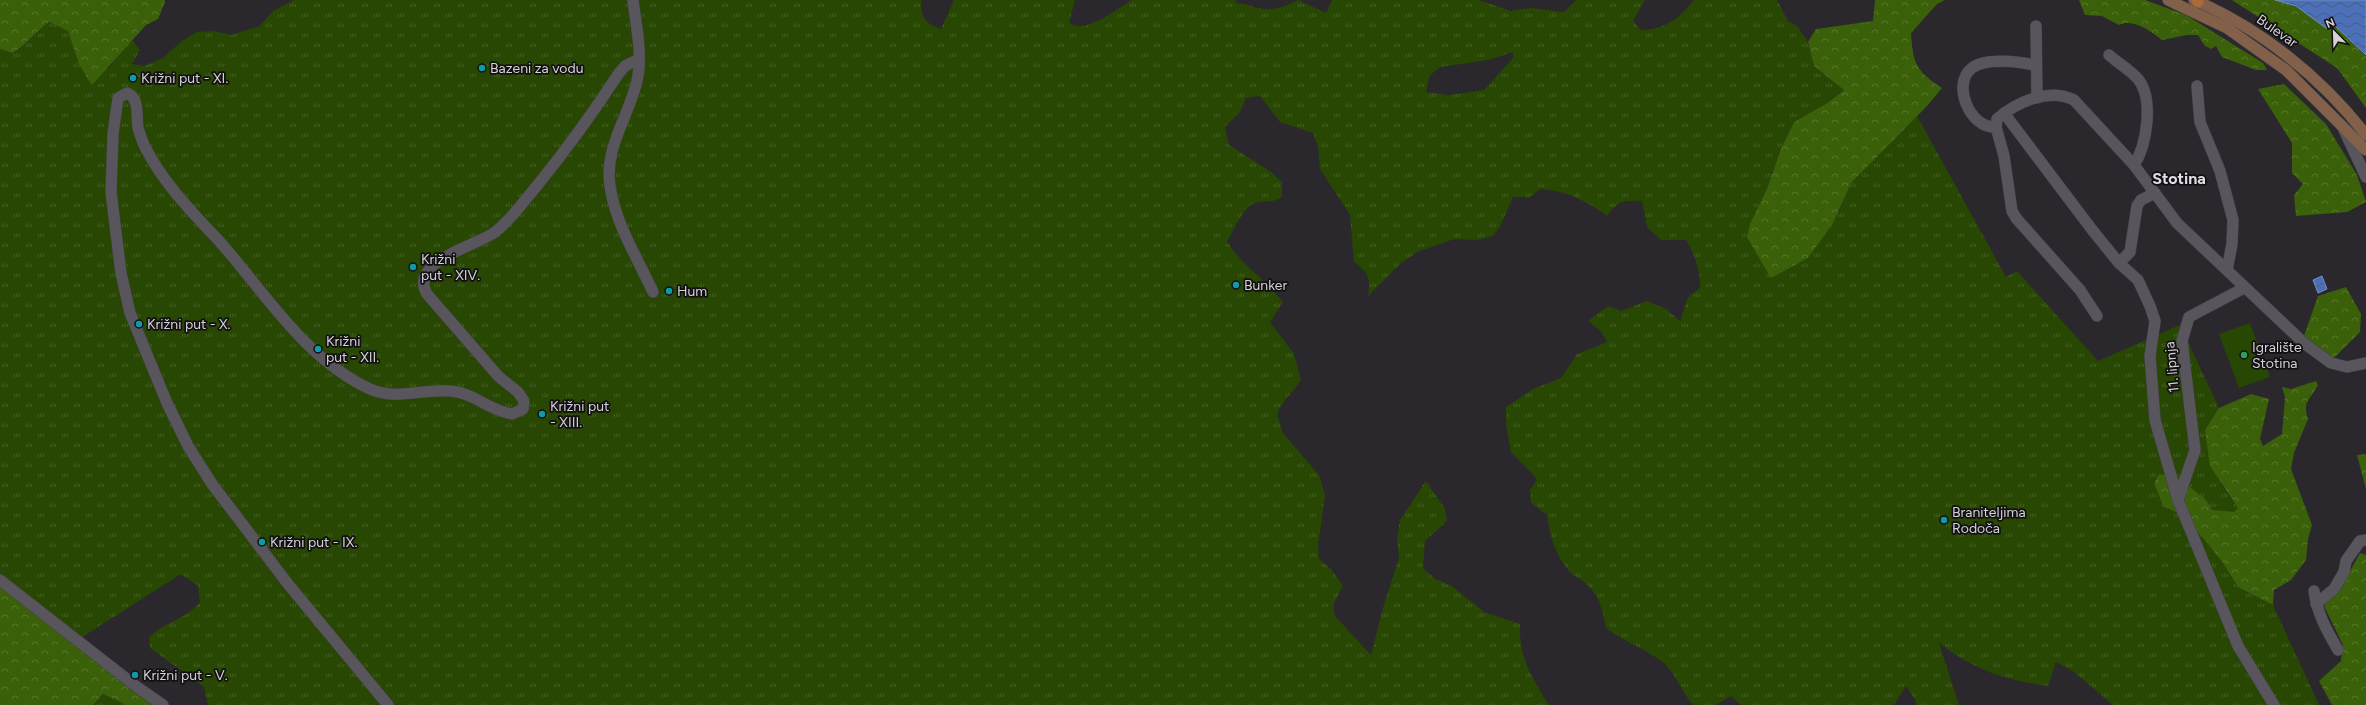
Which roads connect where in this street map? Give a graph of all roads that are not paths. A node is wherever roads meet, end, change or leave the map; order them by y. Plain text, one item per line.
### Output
1 (633, 0) edge
2 (2168, 0) edge
3 (2196, 1) edge
4 (2036, 26) dead end
5 (2109, 55) dead end
6 (639, 59) junction
7 (2035, 65) junction
8 (2197, 86) dead end
9 (2037, 98) junction
10 (2004, 113) junction
11 (1996, 128) junction
12 (2343, 128) junction
13 (2366, 135) edge
14 (2366, 150) edge
15 (2134, 165) junction
16 (2366, 177) edge
17 (2155, 193) junction
18 (2119, 263) junction
19 (2227, 270) junction
20 (2244, 288) junction
21 (653, 292) dead end
22 (2097, 316) dead end
23 (2366, 363) edge
24 (2178, 500) junction
25 (2366, 540) edge
26 (0, 580) edge
27 (2314, 591) dead end
28 (2316, 604) junction
29 (2338, 650) dead end
30 (163, 705) edge
31 (388, 705) edge
32 (2274, 705) edge

1 - 6 street
2 - 12 main road
3 - 13 main road, Bulevar
4 - 7 street
5 - 15 street
6 - 21 street
6 - 31 street
7 - 9 street
7 - 11 street
8 - 19 street
9 - 10 street
9 - 15 street
10 - 11 street
10 - 18 street, 11. lipnja
11 - 22 street
12 - 14 main road
12 - 16 street
15 - 17 street
17 - 18 street
17 - 19 street
18 - 24 street, 11. lipnja
19 - 20 street
20 - 23 street
20 - 24 street, 11. lipnja
24 - 32 street, 11. lipnja
25 - 28 street
26 - 30 street
27 - 28 street
28 - 29 street

